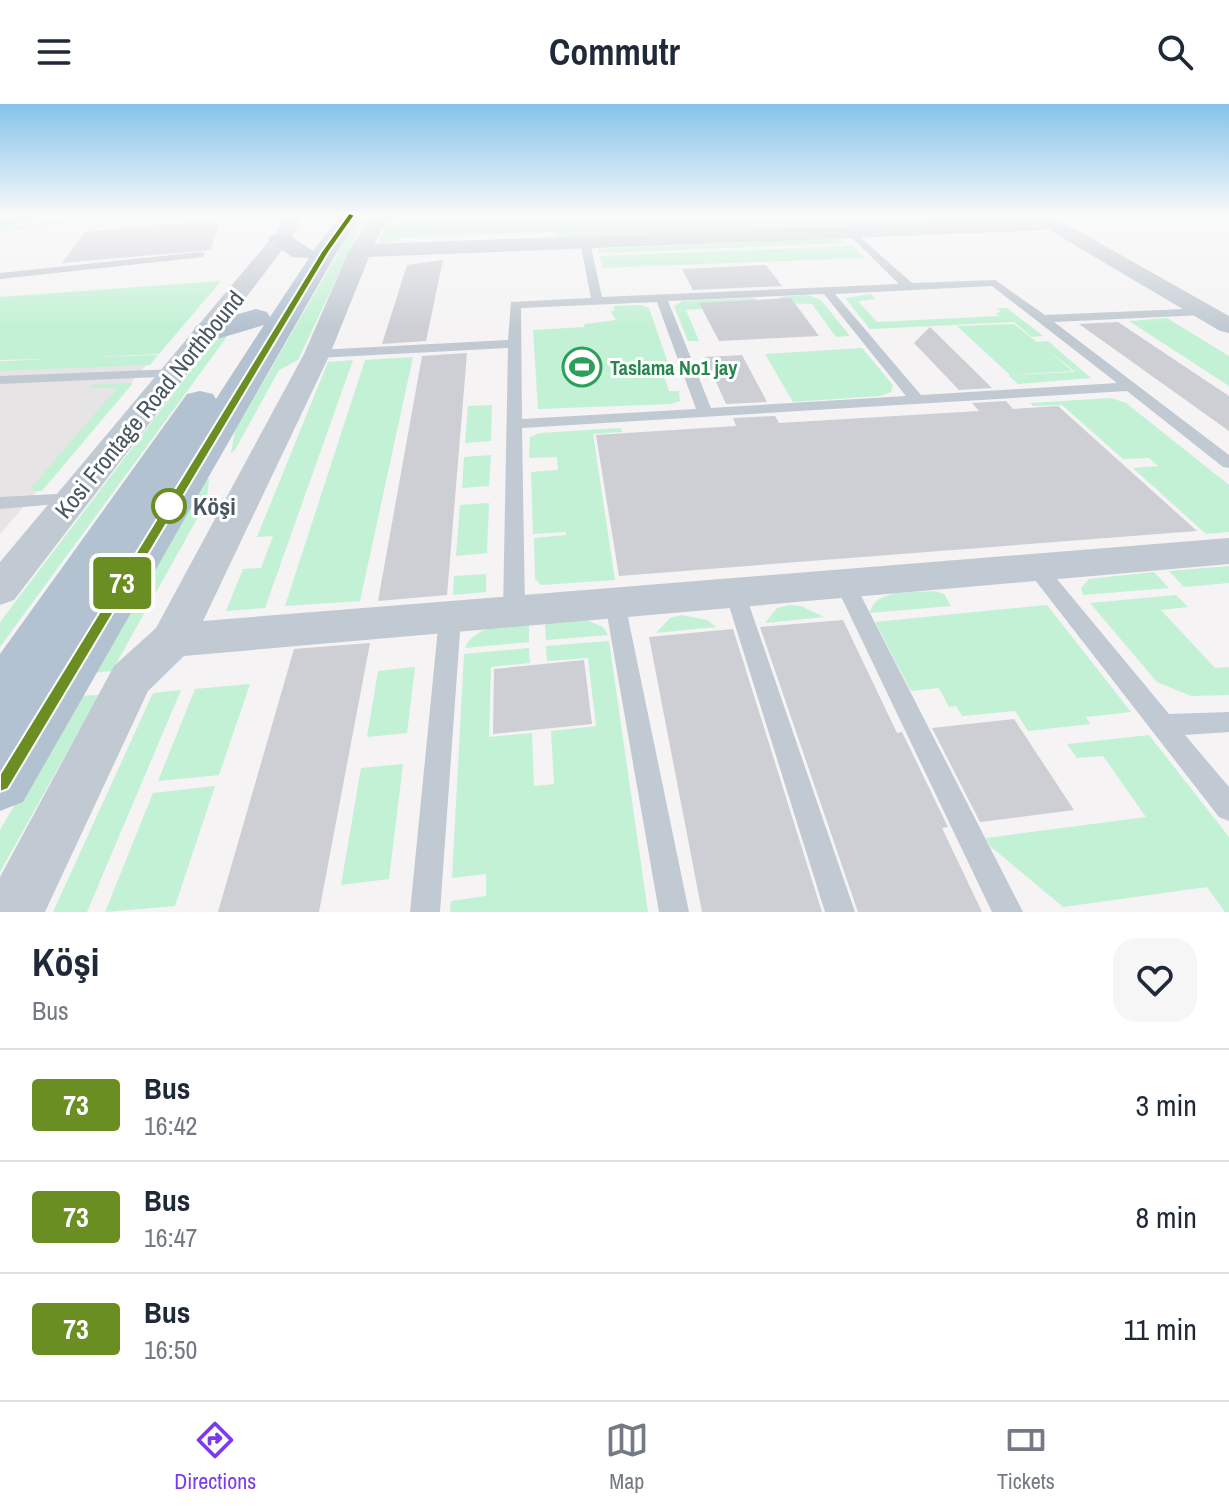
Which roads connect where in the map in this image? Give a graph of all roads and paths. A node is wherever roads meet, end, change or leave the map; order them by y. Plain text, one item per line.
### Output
1 (277, 253) edge
2 (284, 253) edge
3 (325, 253) edge
4 (349, 253) edge
5 (587, 253) edge
6 (873, 253) edge
7 (1102, 253) edge
8 (200, 255) dead end
9 (0, 276) edge
10 (909, 287) junction
11 (827, 291) junction
12 (661, 298) junction
13 (597, 301) junction
14 (1203, 311) junction
15 (256, 318) junction
16 (1042, 319) junction
17 (1229, 326) edge
18 (207, 333) junction
19 (515, 344) junction
20 (317, 354) junction
21 (176, 373) junction
22 (0, 380) edge
23 (1130, 387) junction
24 (917, 400) junction
25 (705, 412) junction
26 (515, 424) junction
27 (1229, 463) edge
28 (74, 498) junction
29 (0, 503) edge
30 (1229, 551) edge
31 (1035, 566) junction
32 (845, 584) junction
33 (0, 590) edge
34 (735, 593) junction
35 (615, 603) junction
36 (514, 611) junction
37 (450, 618) junction
38 (172, 640) junction
39 (0, 700) edge
40 (1229, 722) edge
41 (1163, 725) junction
42 (0, 781) edge
43 (1229, 808) edge
44 (14, 912) edge
45 (425, 912) edge
46 (674, 912) edge
47 (840, 912) edge
48 (1008, 912) edge

1 - 18 street, Kosi Frontage Road Northbound
2 - 15 main road
3 - 42 main road
4 - 20 street
5 - 13 lane
6 - 10 lane
7 - 14 street
8 - 9 lane
10 - 11 lane
10 - 16 lane
11 - 12 lane
11 - 24 lane
12 - 13 lane
12 - 25 lane
13 - 19 lane
14 - 16 lane
14 - 17 street
15 - 18 main road
15 - 39 main road
16 - 23 lane
18 - 21 street, Kosi Frontage Road Northbound
19 - 20 lane
19 - 26 lane
20 - 38 street
21 - 22 lane
21 - 28 street, Kosi Frontage Road Northbound
23 - 24 lane
23 - 27 lane
24 - 25 lane
25 - 26 lane
26 - 36 lane
28 - 29 lane
28 - 33 street, Kosi Frontage Road Northbound
30 - 31 street
31 - 32 street
31 - 41 lane
32 - 34 street
32 - 48 lane
34 - 35 street
34 - 47 lane
35 - 36 street
35 - 46 lane
36 - 37 street
37 - 38 street
37 - 45 lane
38 - 44 street
40 - 41 lane
41 - 43 lane

